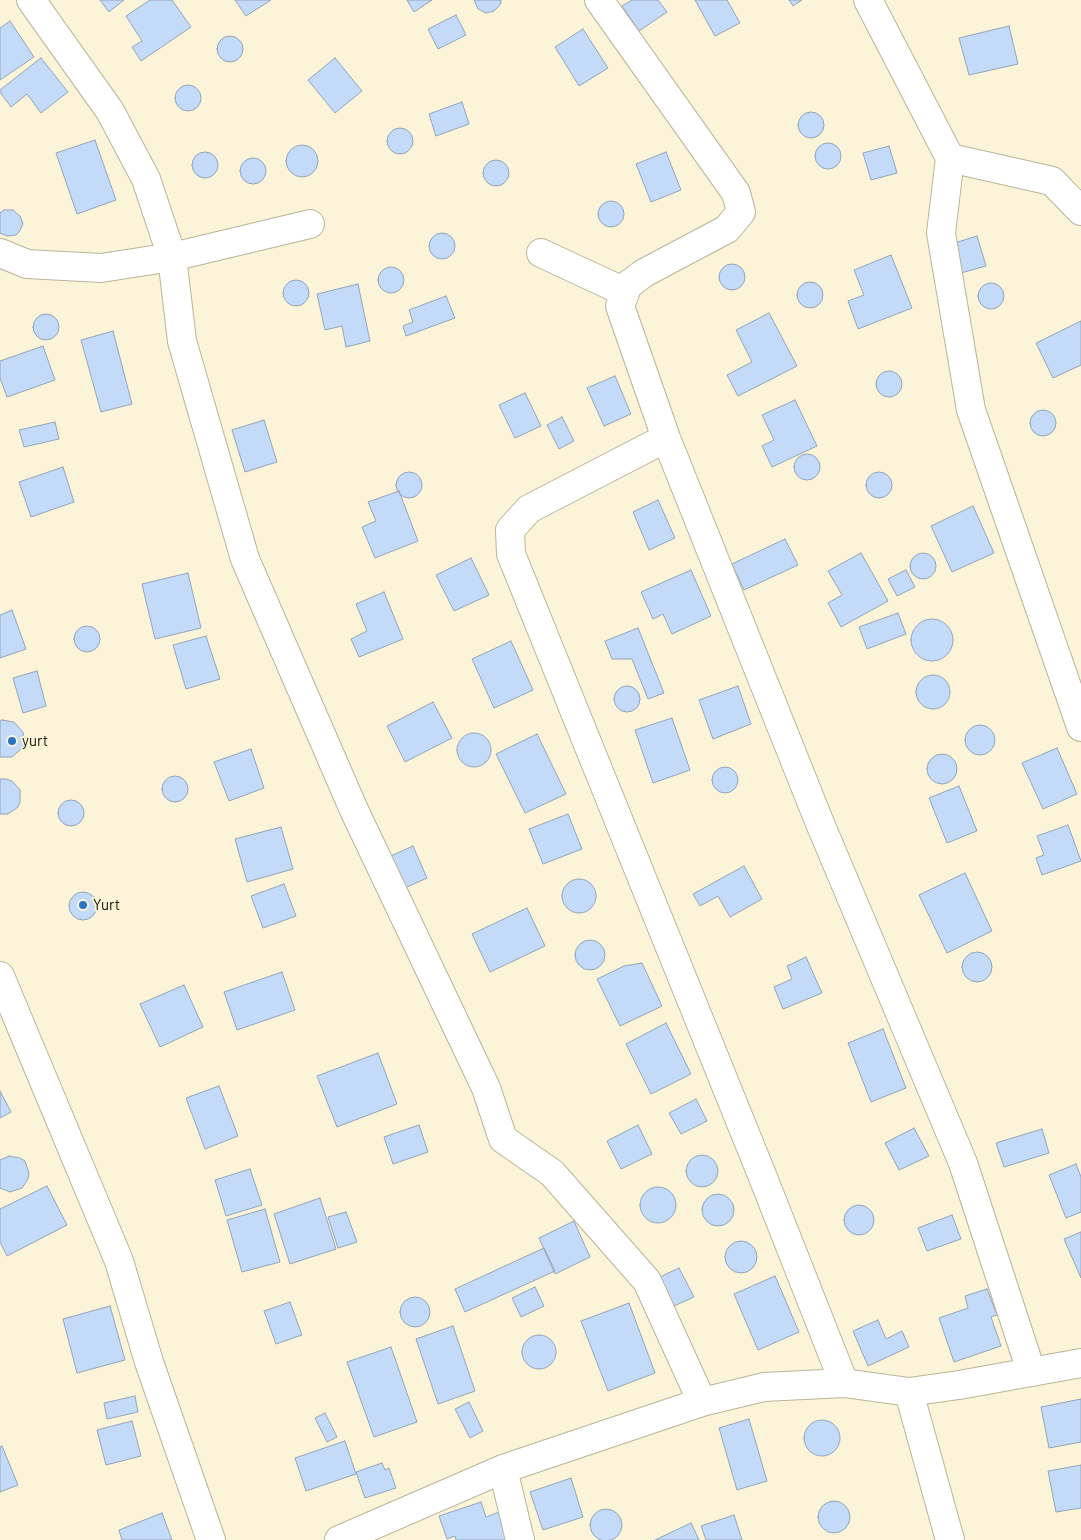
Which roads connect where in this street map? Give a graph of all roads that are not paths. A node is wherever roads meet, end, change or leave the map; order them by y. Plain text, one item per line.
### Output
1 (31, 0) edge
2 (598, 0) edge
3 (868, 0) edge
4 (950, 158) junction
5 (1081, 211) edge
6 (310, 224) dead end
7 (0, 253) edge
8 (541, 253) dead end
9 (172, 257) junction
10 (625, 292) junction
11 (666, 438) junction
12 (1081, 727) edge
13 (0, 976) edge
14 (1081, 1363) edge
15 (1031, 1371) junction
16 (844, 1383) junction
17 (909, 1392) junction
18 (702, 1402) junction
19 (503, 1469) junction
20 (212, 1540) edge
21 (339, 1540) edge
22 (520, 1540) edge
23 (950, 1540) edge

1 - 9 street
2 - 10 street
3 - 4 street
4 - 5 street
4 - 12 street
6 - 9 street
7 - 9 street
8 - 10 street
9 - 18 street
10 - 11 street
11 - 15 street
11 - 16 street
13 - 20 street
14 - 15 street
15 - 17 street
16 - 17 street
16 - 18 street
17 - 23 street
18 - 19 street
19 - 21 street
19 - 22 street

